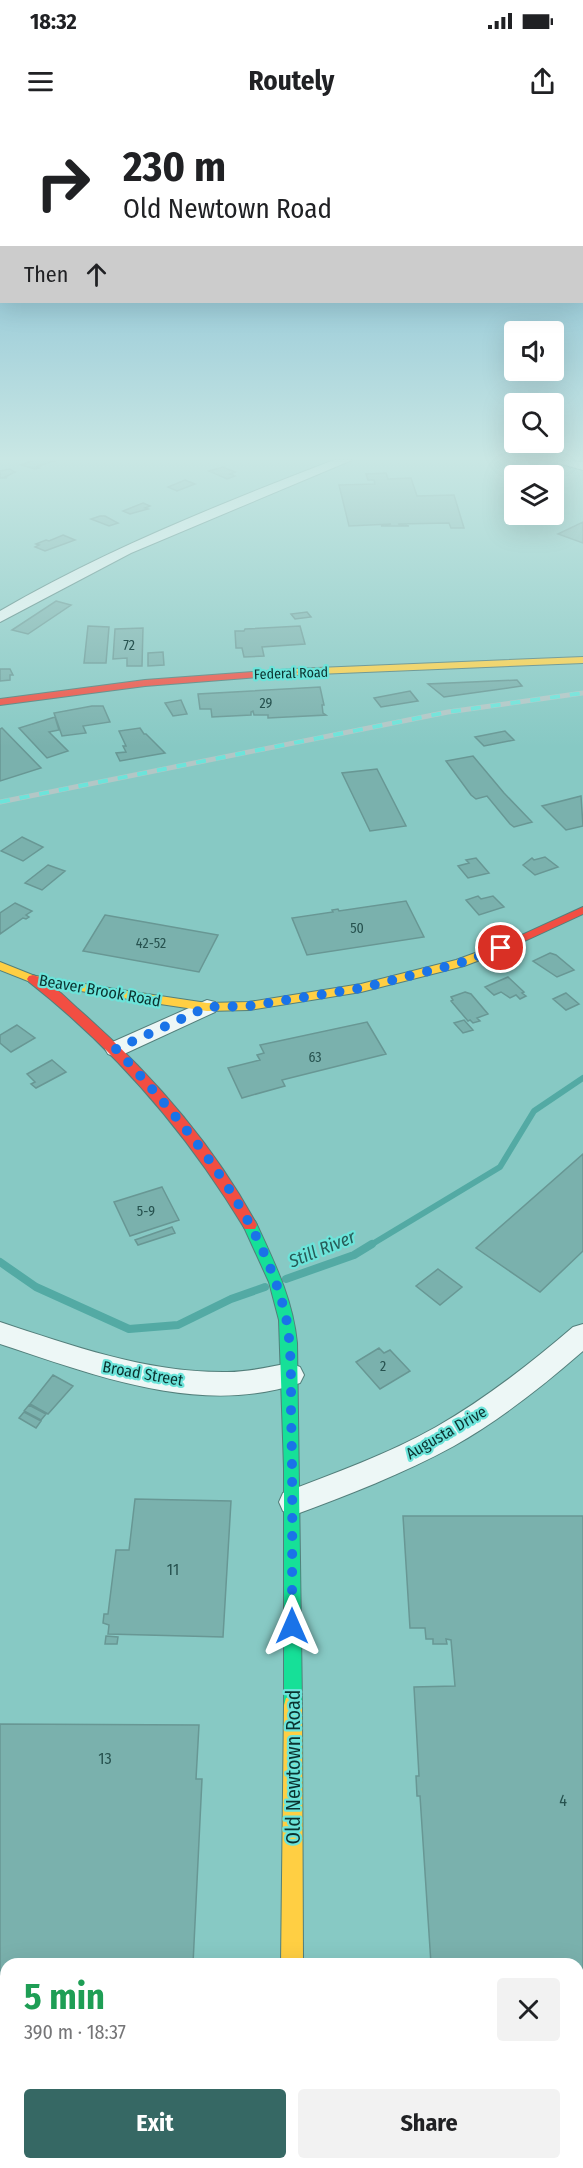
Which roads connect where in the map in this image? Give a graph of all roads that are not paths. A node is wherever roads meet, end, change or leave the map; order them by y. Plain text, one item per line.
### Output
1 (117, 556) edge
2 (0, 617) edge
3 (583, 660) edge
4 (0, 702) edge
5 (583, 910) edge
6 (0, 966) edge
7 (33, 979) junction
8 (207, 1007) junction
9 (116, 1049) junction
10 (0, 1333) edge
11 (583, 1335) edge
12 (290, 1376) junction
13 (294, 1502) junction
14 (292, 1958) edge

1 - 2 street
3 - 4 street, Federal Road
5 - 8 street, Beaver Brook Road
6 - 7 street, Beaver Brook Road
7 - 8 street, Beaver Brook Road
7 - 9 street, Old Newtown Road
8 - 9 street
9 - 12 street, Old Newtown Road
10 - 12 street, Broad Street
11 - 13 street, Augusta Drive
12 - 13 street, Old Newtown Road
13 - 14 street, Old Newtown Road

